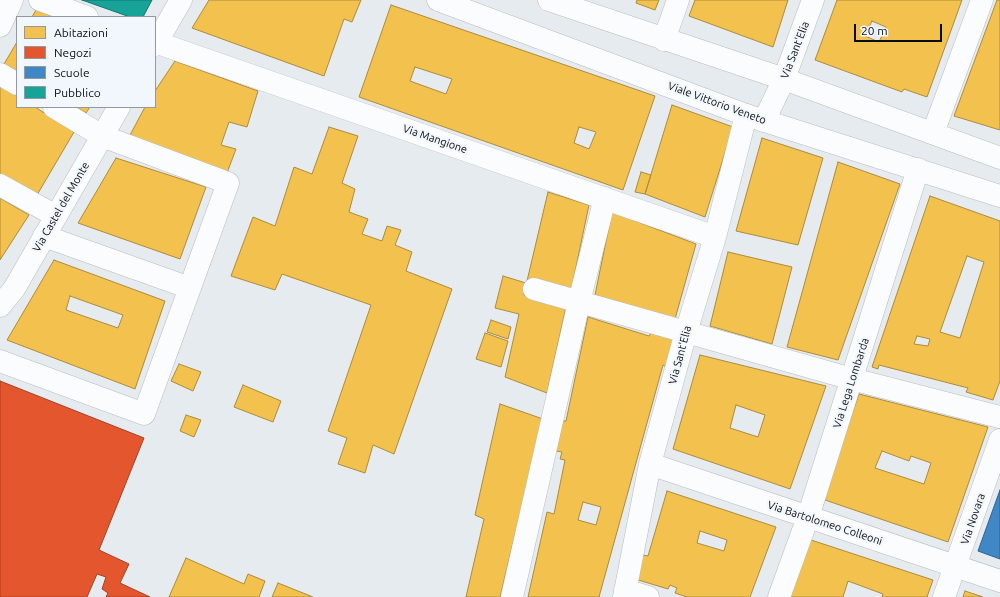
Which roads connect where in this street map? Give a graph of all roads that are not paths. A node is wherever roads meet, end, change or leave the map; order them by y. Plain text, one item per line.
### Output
1 (12, 0) edge
2 (40, 0) edge
3 (181, 0) edge
4 (438, 0) edge
5 (549, 0) edge
6 (678, 0) edge
7 (813, 0) edge
8 (982, 0) edge
9 (84, 16) edge
10 (0, 26) edge
11 (664, 40) junction
12 (156, 41) edge
13 (156, 43) edge
14 (0, 74) edge
15 (784, 79) junction
16 (16, 83) edge
17 (56, 108) edge
18 (118, 108) edge
19 (755, 118) junction
20 (932, 133) junction
21 (102, 136) junction
22 (1000, 158) edge
23 (918, 169) junction
24 (0, 185) edge
25 (1000, 196) edge
26 (605, 198) junction
27 (56, 216) junction
28 (44, 236) junction
29 (715, 237) junction
30 (190, 288) junction
31 (534, 289) dead end
32 (579, 302) junction
33 (0, 305) edge
34 (686, 332) junction
35 (0, 361) edge
36 (852, 379) junction
37 (1000, 417) edge
38 (1000, 440) edge
39 (650, 464) junction
40 (808, 517) junction
41 (956, 566) junction
42 (1000, 581) edge
43 (625, 593) edge
44 (512, 597) edge
45 (648, 597) edge
46 (779, 597) edge
47 (944, 597) edge

1 - 10 street
2 - 9 street
3 - 12 street
4 - 19 street, Viale Vittorio Veneto
5 - 11 street
6 - 11 street
7 - 15 street, Via Sant'Elia
8 - 20 street
11 - 15 street
13 - 26 street, Via Mangione
14 - 16 street
15 - 19 street, Via Sant'Elia
15 - 20 street
17 - 21 street
18 - 21 street, Via Castel del Monte
19 - 23 street, Viale Vittorio Veneto
19 - 29 street, Via Sant'Elia
20 - 22 street
21 - 27 street, Via Castel del Monte
21 - 30 street
23 - 25 street, Viale Vittorio Veneto
23 - 36 street, Via Lega Lombarda
24 - 27 street
26 - 29 street, Via Mangione
26 - 32 street
27 - 28 street, Via Castel del Monte
28 - 30 street
28 - 33 street, Via Castel del Monte
29 - 34 street, Via Sant'Elia
30 - 35 street
31 - 32 street
32 - 34 street
32 - 44 street
34 - 36 street
34 - 39 street, Via Sant'Elia
36 - 37 street
36 - 40 street, Via Lega Lombarda
38 - 41 street, Via Novara
39 - 40 street, Via Bartolomeo Colleoni
39 - 43 street, Via Sant'Elia
40 - 41 street, Via Bartolomeo Colleoni
40 - 46 street, Via Lega Lombarda
41 - 42 street, Via Bartolomeo Colleoni
41 - 47 street, Via Novara
43 - 45 street

